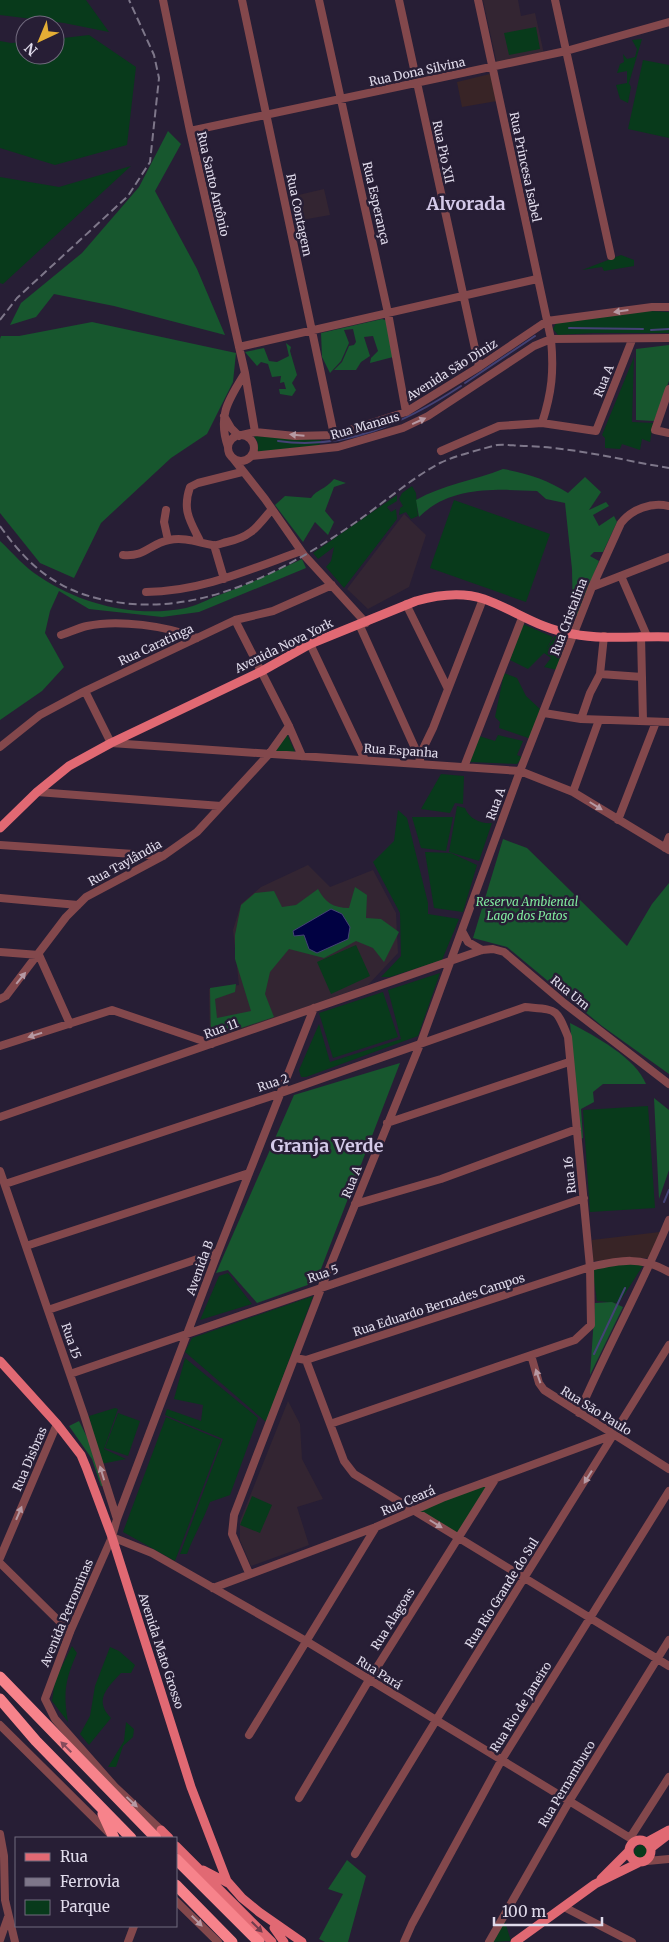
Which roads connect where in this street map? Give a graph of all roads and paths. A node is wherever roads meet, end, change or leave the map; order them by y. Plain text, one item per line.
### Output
1 (163, 0) edge
2 (242, 0) edge
3 (319, 0) edge
4 (399, 0) edge
5 (478, 0) edge
6 (555, 0) edge
7 (669, 22) edge
8 (566, 51) junction
9 (492, 67) junction
10 (417, 84) junction
11 (341, 99) junction
12 (266, 114) junction
13 (190, 131) junction
14 (611, 256) dead end
15 (537, 279) junction
16 (463, 296) junction
17 (669, 308) edge
18 (388, 313) junction
19 (547, 321) junction
20 (313, 331) junction
21 (669, 338) edge
22 (551, 339) junction
23 (632, 340) junction
24 (239, 347) junction
25 (479, 367) junction
26 (245, 373) junction
27 (669, 389) edge
28 (406, 412) junction
29 (224, 416) junction
30 (542, 423) junction
31 (255, 432) junction
32 (669, 433) edge
33 (334, 435) junction
34 (240, 436) junction
35 (228, 447) junction
36 (441, 451) dead end
37 (232, 457) junction
38 (251, 457) junction
39 (244, 475) junction
40 (669, 506) edge
41 (272, 509) junction
42 (166, 510) dead end
43 (168, 540) junction
44 (200, 541) junction
45 (214, 545) junction
46 (301, 551) junction
47 (123, 555) dead end
48 (669, 557) edge
49 (621, 576) junction
50 (224, 579) junction
51 (332, 585) junction
52 (592, 587) junction
53 (146, 592) dead end
54 (483, 599) junction
55 (406, 604) junction
56 (522, 618) junction
57 (235, 620) junction
58 (362, 623) junction
59 (61, 635) dead end
60 (574, 635) junction
61 (604, 636) junction
62 (644, 636) junction
63 (669, 637) edge
64 (197, 638) junction
65 (310, 644) junction
66 (262, 671) junction
67 (600, 674) junction
68 (642, 677) junction
69 (448, 689) junction
70 (85, 690) junction
71 (544, 713) junction
72 (581, 719) junction
73 (599, 720) junction
74 (643, 721) junction
75 (656, 722) junction
76 (669, 722) edge
77 (289, 726) junction
78 (111, 743) junction
79 (0, 747) edge
80 (269, 754) junction
81 (302, 756) junction
82 (364, 760) junction
83 (420, 760) junction
84 (464, 767) junction
85 (520, 771) junction
86 (37, 792) junction
87 (573, 792) junction
88 (221, 806) junction
89 (618, 820) junction
90 (0, 828) edge
91 (669, 837) edge
92 (0, 845) edge
93 (667, 849) edge
94 (163, 856) junction
95 (0, 898) edge
96 (78, 905) junction
97 (462, 931) junction
98 (482, 950) junction
99 (0, 952) edge
100 (39, 954) junction
101 (450, 963) junction
102 (0, 999) edge
103 (564, 1003) junction
104 (314, 1008) junction
105 (558, 1014) junction
106 (70, 1024) junction
107 (421, 1042) junction
108 (212, 1044) junction
109 (0, 1046) edge
110 (570, 1062) junction
111 (669, 1084) edge
112 (281, 1093) junction
113 (0, 1117) edge
114 (387, 1123) junction
115 (576, 1129) junction
116 (0, 1171) edge
117 (249, 1173) junction
118 (4, 1184) junction
119 (584, 1198) junction
120 (355, 1204) junction
121 (669, 1220) edge
122 (26, 1246) junction
123 (218, 1252) junction
124 (651, 1264) junction
125 (590, 1267) junction
126 (669, 1272) edge
127 (322, 1286) junction
128 (48, 1310) junction
129 (189, 1332) junction
130 (669, 1345) edge
131 (531, 1355) junction
132 (295, 1358) junction
133 (306, 1360) junction
134 (0, 1361) edge
135 (70, 1374) junction
136 (579, 1413) junction
137 (58, 1424) junction
138 (330, 1424) junction
139 (613, 1435) junction
140 (669, 1469) edge
141 (494, 1481) junction
142 (669, 1492) edge
143 (413, 1510) junction
144 (117, 1519) junction
145 (376, 1527) junction
146 (112, 1537) junction
147 (458, 1538) junction
148 (0, 1558) edge
149 (0, 1563) edge
150 (249, 1573) junction
151 (525, 1578) junction
152 (213, 1588) junction
153 (590, 1619) junction
154 (70, 1632) junction
155 (669, 1640) edge
156 (306, 1642) junction
157 (658, 1659) junction
158 (669, 1666) edge
159 (0, 1677) edge
160 (368, 1680) junction
161 (0, 1699) edge
162 (434, 1720) junction
163 (0, 1725) edge
164 (249, 1735) dead end
165 (501, 1761) junction
166 (669, 1777) edge
167 (299, 1798) dead end
168 (570, 1800) junction
169 (101, 1808) junction
170 (669, 1830) edge
171 (669, 1834) edge
172 (162, 1836) edge
173 (113, 1837) edge
174 (114, 1837) edge
175 (130, 1837) edge
176 (1, 1840) edge
177 (639, 1845) junction
178 (178, 1848) edge
179 (354, 1854) dead end
180 (669, 1858) edge
181 (178, 1860) edge
182 (220, 1862) junction
183 (642, 1862) junction
184 (198, 1868) junction
185 (209, 1872) junction
186 (227, 1881) junction
187 (595, 1884) junction
188 (178, 1887) edge
189 (178, 1903) edge
190 (237, 1907) junction
191 (564, 1907) junction
192 (8, 1917) junction
193 (269, 1920) junction
194 (134, 1927) edge
195 (0, 1940) edge
196 (15, 1942) edge
197 (128, 1942) edge
198 (218, 1942) edge
199 (232, 1942) edge
200 (259, 1942) edge
201 (272, 1942) edge
202 (284, 1942) edge
203 (302, 1942) edge
204 (404, 1942) edge
205 (489, 1942) edge
206 (515, 1942) edge
207 (632, 1942) edge

1 - 13 street, Rua Santo Antônio
2 - 12 street, Rua Contagem
3 - 11 street, Rua Esperança
4 - 10 street, Rua Pio XII
5 - 9 street, Rua Princesa Isabel
6 - 8 street
7 - 8 street, Rua Dona Silvina
8 - 9 street, Rua Dona Silvina
8 - 14 street
9 - 10 street, Rua Dona Silvina
9 - 15 street, Rua Princesa Isabel
10 - 11 street, Rua Dona Silvina
10 - 16 street, Rua Pio XII
11 - 12 street, Rua Dona Silvina
11 - 18 street, Rua Esperança
12 - 13 street, Rua Dona Silvina
12 - 20 street, Rua Contagem
13 - 24 street, Rua Santo Antônio
15 - 16 street
15 - 19 street, Rua Princesa Isabel
16 - 18 street
16 - 25 street, Rua Pio XII
17 -> 19 street, Avenida São Diniz
18 - 20 street
18 - 28 street, Rua Esperança
19 - 22 street, Rua Princesa Isabel
19 - 25 street, Avenida São Diniz
20 - 24 street
20 - 33 street, Rua Contagem
21 - 23 street, Rua Manaus
22 - 23 street, Rua Manaus
22 - 30 street, Rua Princesa Isabel
38 -> 22 street, Rua Manaus
23 - 30 street, Rua A
24 - 26 street, Rua Santo Antônio
25 - 28 street, Avenida São Diniz
26 - 29 street
26 - 31 street, Rua Santo Antônio
27 - 32 street
28 - 33 street, Avenida São Diniz
29 - 34 street
29 - 35 street
30 - 36 street
33 -> 31 street, Avenida São Diniz
31 - 34 street, Avenida São Diniz
34 - 35 street
34 - 38 street
35 - 37 street
37 - 38 street
37 - 39 street
38 - 39 street
39 - 41 street
39 - 44 street
40 - 52 street, Rua Cristalina
41 - 45 street
41 - 46 street
42 - 43 street
43 - 44 street
43 - 47 street
44 - 45 street
45 - 50 street
46 - 50 street
46 - 51 street
48 - 49 street
49 - 52 street
49 - 62 street
50 - 53 street
51 - 57 street, Rua Caratinga
51 - 58 street
52 - 60 street, Rua Cristalina
54 - 55 main road, Avenida Nova York
54 - 56 main road, Avenida Nova York
54 - 69 street
55 - 58 main road, Avenida Nova York
55 - 69 street
56 - 60 main road, Avenida Nova York
56 - 84 street
57 - 64 street, Rua Caratinga
57 - 66 street
58 - 65 main road, Avenida Nova York
58 - 83 street
59 - 64 street
60 - 61 main road, Avenida Nova York
60 - 71 street, Rua Cristalina
61 - 62 main road, Avenida Nova York
61 - 67 street
62 - 63 main road, Avenida Nova York
62 - 68 street
64 - 70 street, Rua Caratinga
65 - 66 main road, Avenida Nova York
65 - 82 street
66 - 77 street
66 - 78 main road, Avenida Nova York
67 - 68 street
67 - 72 street
68 - 74 street
69 - 83 street
70 - 78 street
70 - 79 street, Rua Caratinga
71 - 72 street
71 - 85 street, Rua Cristalina
72 - 73 street
73 - 74 street
73 - 87 street
74 - 75 street
75 - 76 street
75 - 89 street
77 - 80 street, Rua Taylândia
77 - 81 street
78 - 80 street, Rua Espanha
78 - 86 main road, Avenida Nova York
80 - 81 street, Rua Espanha
80 - 88 street, Rua Taylândia
81 - 82 street, Rua Espanha
82 - 83 street, Rua Espanha
83 - 84 street, Rua Espanha
84 - 85 street, Rua Espanha
85 - 87 street, Rua Espanha
85 - 97 street, Rua A
86 - 88 street
86 - 90 main road, Avenida Nova York
87 -> 89 street, Rua Espanha
88 - 94 street, Rua Taylândia
89 - 93 street, Rua Espanha
91 - 93 street
92 - 94 street
94 - 96 street, Rua Taylândia
95 - 96 street
96 - 100 street, Rua Taylândia
97 - 98 street
97 - 101 street, Rua A
98 - 101 street
98 - 103 street, Rua Um
99 - 100 street
102 -> 100 street, Rua Taylândia
100 - 106 street
101 - 104 street, Rua 11
101 - 107 street, Rua A
103 - 105 street
103 - 111 street, Rua Um
104 - 108 street, Rua 11
104 - 112 street, Avenida B
105 - 107 street, Rua 2
105 - 110 street, Rua 16
106 - 108 street
106 -> 109 street
107 - 112 street, Rua 2
107 - 114 street, Rua A
108 - 113 street, Rua 11
110 - 114 street
110 - 115 street, Rua 16
112 - 117 street, Avenida B
112 - 118 street, Rua 2
114 - 120 street, Rua A
115 - 119 street, Rua 16
115 - 120 street
116 - 118 street, Rua 15
117 - 122 street
117 - 123 street, Avenida B
118 - 122 street, Rua 15
119 - 125 street, Rua 16
119 - 127 street, Rua 5
120 - 127 street, Rua A
121 - 124 street
122 - 128 street, Rua 15
123 - 128 street
123 - 129 street, Avenida B
124 - 125 street, Rua Eduardo Bernades Campos
124 - 126 street, Rua Eduardo Bernades Campos
124 - 136 street
125 - 131 street, Rua 16
125 - 133 street, Rua Eduardo Bernades Campos
127 - 129 street, Rua 5
127 - 132 street, Rua A
128 - 135 street, Rua 15
129 - 135 street, Rua 5
129 - 144 street, Avenida B
130 - 139 street, Rua Rio Grande do Sul
136 -> 131 street, Rua São Paulo
131 - 138 street
132 - 133 street, Rua Eduardo Bernades Campos
132 - 150 street, Rua A
133 - 138 street
134 - 137 main road, Avenida Mato Grosso
144 -> 135 street, Rua 15
136 - 139 street, Rua São Paulo
137 - 146 main road, Avenida Mato Grosso
148 -> 137 street, Rua Disbras
138 - 143 street
139 - 140 street, Rua São Paulo
139 - 141 street, Rua Ceará
139 -> 151 street, Rua Rio Grande do Sul
141 - 143 street, Rua Ceará
141 - 147 street, Rua Alagoas
142 - 153 street, Rua Rio de Janeiro
143 - 145 street, Rua Ceará
143 -> 147 street
144 - 146 street, Avenida B
145 - 150 street, Rua Ceará
145 - 156 street
146 - 152 street, Rua Pará
146 - 154 street, Avenida Petrominas
146 - 182 main road, Avenida Mato Grosso
147 - 151 street
147 - 160 street, Rua Alagoas
149 - 154 street
150 - 152 street, Rua Ceará
151 - 153 street
151 - 162 street, Rua Rio Grande do Sul
152 - 156 street, Rua Pará
153 - 157 street
153 - 165 street, Rua Rio de Janeiro
154 -> 172 street, Avenida Petrominas
155 - 157 street, Rua Pernambuco
156 - 160 street, Rua Pará
156 - 164 street
157 - 158 street
157 - 168 street, Rua Pernambuco
172 -> 159 highway
160 - 162 street, Rua Pará
160 - 167 street, Rua Alagoas
161 - 169 highway
162 - 165 street, Rua Pará
162 - 179 street, Rua Rio Grande do Sul
163 - 173 street
165 - 168 street, Rua Pará
165 - 204 street, Rua Rio de Janeiro
166 - 177 street
168 - 177 street, Rua Pará
168 - 205 street, Rua Pernambuco
169 - 174 highway
169 - 175 highway
170 - 177 main road
171 - 177 main road
176 - 192 street
177 - 180 street, Rua Pará
177 - 183 main road
177 - 183 main road
177 - 187 main road
178 - 184 main road
180 - 183 street
181 - 200 highway
182 - 185 main road
182 - 186 main road, Avenida Mato Grosso
183 - 187 main road
184 - 185 main road
184 - 190 main road
185 - 186 main road
186 - 190 main road
186 - 193 main road, Avenida Mato Grosso
187 - 191 main road
188 - 199 highway
189 -> 198 street
190 -> 201 main road
191 - 206 main road
191 - 207 street
192 - 195 street
192 - 196 street
193 - 202 main road
193 - 203 main road, Avenida Mato Grosso
194 - 197 street

